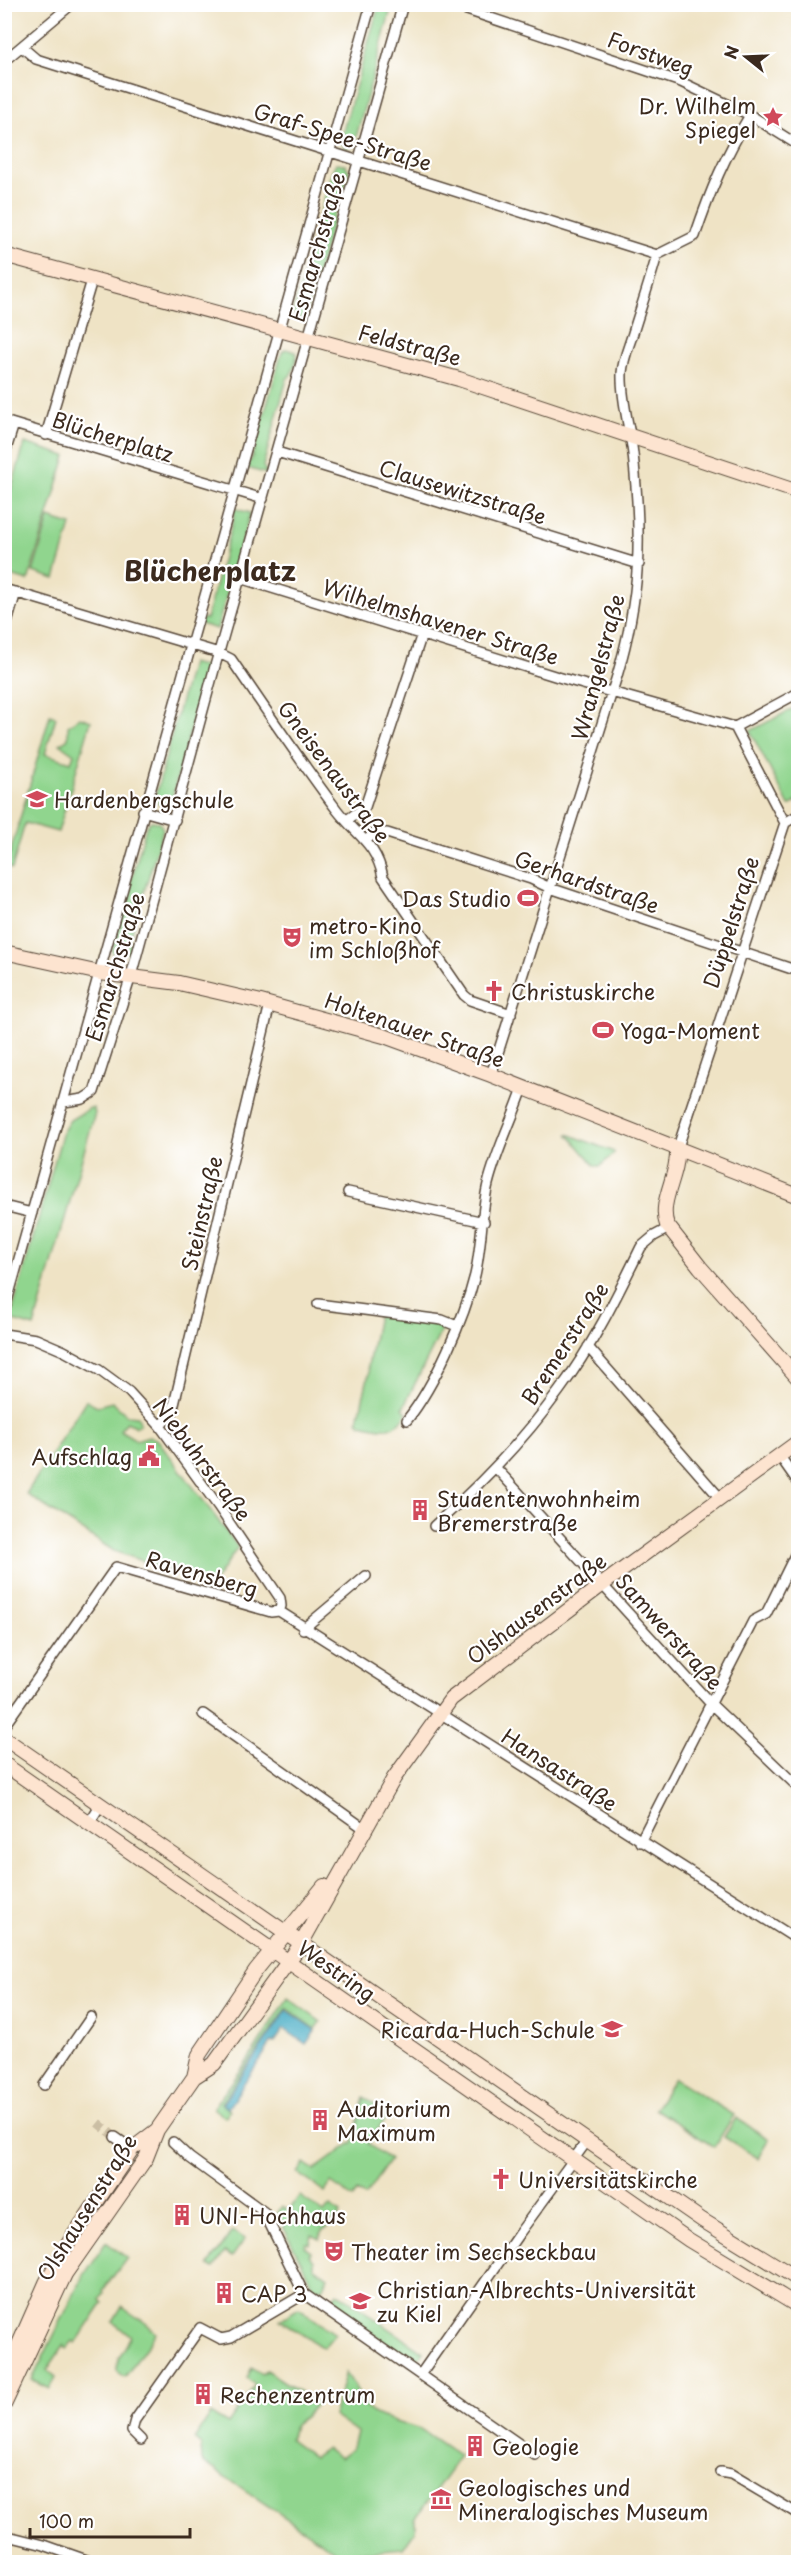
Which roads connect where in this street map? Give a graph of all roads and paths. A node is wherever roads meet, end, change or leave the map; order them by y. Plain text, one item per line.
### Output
1 (72, 4) edge
2 (371, 4) edge
3 (403, 4) edge
4 (449, 4) edge
5 (22, 47) junction
6 (5, 60) edge
7 (750, 115) junction
8 (798, 145) edge
9 (329, 150) junction
10 (359, 160) junction
11 (4, 255) edge
12 (657, 255) junction
13 (92, 280) junction
14 (279, 330) junction
15 (310, 338) junction
16 (9, 423) edge
17 (630, 434) junction
18 (46, 435) junction
19 (276, 452) junction
20 (4, 456) edge
21 (234, 490) junction
22 (798, 492) edge
23 (263, 499) junction
24 (639, 564) junction
25 (240, 578) junction
26 (4, 589) edge
27 (16, 592) junction
28 (4, 633) edge
29 (422, 634) junction
30 (191, 646) junction
31 (219, 653) junction
32 (612, 692) junction
33 (798, 693) edge
34 (735, 727) junction
35 (143, 811) junction
36 (798, 815) edge
37 (175, 820) junction
38 (347, 820) junction
39 (785, 823) junction
40 (365, 841) junction
41 (550, 888) junction
42 (4, 952) edge
43 (742, 953) junction
44 (798, 971) edge
45 (100, 973) junction
46 (131, 976) junction
47 (270, 1004) junction
48 (511, 1014) junction
49 (491, 1075) junction
50 (523, 1088) junction
51 (64, 1102) junction
52 (683, 1152) junction
53 (348, 1192) dead end
54 (798, 1196) edge
55 (4, 1206) edge
56 (32, 1213) junction
57 (666, 1217) junction
58 (484, 1222) junction
59 (318, 1304) dead end
60 (4, 1312) edge
61 (457, 1326) junction
62 (4, 1334) edge
63 (588, 1347) junction
64 (798, 1378) edge
65 (407, 1420) dead end
66 (160, 1426) junction
67 (798, 1442) edge
68 (779, 1455) junction
69 (496, 1468) junction
70 (798, 1482) edge
71 (720, 1498) junction
72 (434, 1526) dead end
73 (798, 1548) edge
74 (366, 1576) dead end
75 (603, 1584) junction
76 (279, 1611) junction
77 (303, 1629) junction
78 (711, 1704) junction
79 (203, 1714) dead end
80 (440, 1714) junction
81 (4, 1726) edge
82 (4, 1738) edge
83 (4, 1764) edge
84 (798, 1787) edge
85 (101, 1804) junction
86 (88, 1823) junction
87 (365, 1829) junction
88 (640, 1842) junction
89 (349, 1857) junction
90 (287, 1933) junction
91 (798, 1940) edge
92 (301, 1944) junction
93 (273, 1952) junction
94 (289, 1962) junction
95 (91, 2017) dead end
96 (194, 2077) junction
97 (45, 2085) dead end
98 (157, 2130) junction
99 (115, 2137) tunnel mouth
100 (587, 2141) junction
101 (132, 2149) junction
102 (573, 2159) junction
103 (798, 2279) edge
104 (304, 2294) junction
105 (798, 2306) edge
106 (420, 2375) junction
107 (4, 2378) edge
108 (4, 2405) edge
109 (141, 2440) dead end
110 (535, 2455) dead end
111 (720, 2472) dead end
112 (798, 2514) edge
113 (4, 2535) edge
114 (92, 2562) edge

1 - 5 street
2 - 9 street, Esmarchstraße
3 - 10 street, Esmarchstraße
4 - 7 street, Forstweg
5 - 6 street
5 - 9 street, Graf-Spee-Straße
7 - 8 street, Forstweg
7 - 12 street
9 - 10 street, Graf-Spee-Straße
9 - 14 street, Esmarchstraße
10 - 12 street, Graf-Spee-Straße
10 - 15 street, Esmarchstraße
11 - 13 main road, Feldstraße
12 - 17 street, Wrangelstraße
13 - 14 main road, Feldstraße
13 - 18 street
14 - 15 main road, Feldstraße
14 - 21 street, Esmarchstraße
15 - 17 main road, Feldstraße
15 - 19 street, Esmarchstraße
16 - 18 street, Blücherplatz
16 - 20 street, Blücherplatz
17 - 22 main road, Feldstraße
17 - 24 street, Wrangelstraße
18 - 21 street, Blücherplatz
19 - 23 street, Esmarchstraße
19 - 24 street, Clausewitzstraße
21 - 23 street
21 - 30 street, Esmarchstraße
23 - 25 street, Esmarchstraße
24 - 32 street, Wrangelstraße
25 - 29 street, Wilhelmshavener Straße
25 - 31 street, Esmarchstraße
26 - 27 street
27 - 28 street
27 - 30 street
29 - 32 street, Wilhelmshavener Straße
29 - 38 street
30 - 31 street
30 - 35 street, Esmarchstraße
31 - 37 street, Esmarchstraße
31 - 38 street, Gneisenaustraße
32 - 34 street, Wilhelmshavener Straße
32 - 41 street, Wrangelstraße
33 - 34 street
34 - 39 street
35 - 37 street
35 - 45 street, Esmarchstraße
36 - 39 street
37 - 46 street, Esmarchstraße
38 - 40 street, Gneisenaustraße
39 - 43 street, Düppelstraße
40 - 41 street, Gerhardstraße
40 - 48 street, Gneisenaustraße
41 - 43 street, Gerhardstraße
41 - 48 street, Wrangelstraße
42 - 45 main road, Holtenauer Straße
43 - 44 street, Gerhardstraße
43 - 52 street, Düppelstraße
45 - 46 main road, Holtenauer Straße
45 - 51 street, Esmarchstraße
46 - 47 main road, Holtenauer Straße
46 - 51 street, Esmarchstraße
47 - 49 main road, Holtenauer Straße
47 - 66 street, Steinstraße
48 - 49 street, Wrangelstraße
49 - 50 main road, Holtenauer Straße
50 - 52 main road, Holtenauer Straße
50 - 58 street
51 - 56 street, Esmarchstraße
52 - 54 main road, Holtenauer Straße
52 - 57 main road, Düppelstraße
53 - 58 street
55 - 56 street
56 - 60 street, Esmarchstraße
57 - 63 street, Bremerstraße
57 - 64 main road
58 - 61 street
59 - 61 street
61 - 65 street
62 - 66 street, Niebuhrstraße
63 - 69 street, Bremerstraße
63 - 71 street
66 - 76 street, Niebuhrstraße
67 - 68 main road, Olshausenstraße
68 - 70 street
68 - 71 main road, Olshausenstraße
69 - 72 street, Bremerstraße
69 - 75 street, Samwerstraße
71 - 75 main road, Olshausenstraße
73 - 78 street
74 - 77 street
75 - 78 street, Samwerstraße
75 - 80 main road, Olshausenstraße
76 - 77 street
76 - 81 street, Ravensberg
77 - 80 street, Hansastraße
78 - 84 street, Samwerstraße
78 - 88 street
79 - 87 street
80 - 87 main road, Olshausenstraße
80 - 88 street, Hansastraße
82 - 85 main road, Westring
83 - 86 main road, Westring
85 - 86 street
85 - 90 main road, Westring
86 - 93 main road, Westring
87 - 89 main road, Olshausenstraße
88 - 91 street, Hansastraße
89 - 90 main road, Olshausenstraße
89 - 92 main road, Olshausenstraße
90 - 92 main road, Westring
90 - 93 main road, Olshausenstraße
92 - 94 main road, Olshausenstraße
92 - 100 main road, Westring
93 - 94 main road, Westring
93 - 96 main road, Olshausenstraße
94 - 96 main road, Olshausenstraße
94 - 102 main road, Westring
95 - 97 street
96 - 98 main road, Olshausenstraße
98 - 101 main road, Olshausenstraße
98 - 104 street
98 - 108 main road, Olshausenstraße
99 - 101 street
100 - 102 street
100 - 103 main road, Westring
101 - 107 main road, Olshausenstraße
102 - 105 main road, Westring
102 - 106 street
104 - 106 street
104 - 109 street
106 - 110 street
111 - 112 street
113 - 114 street

